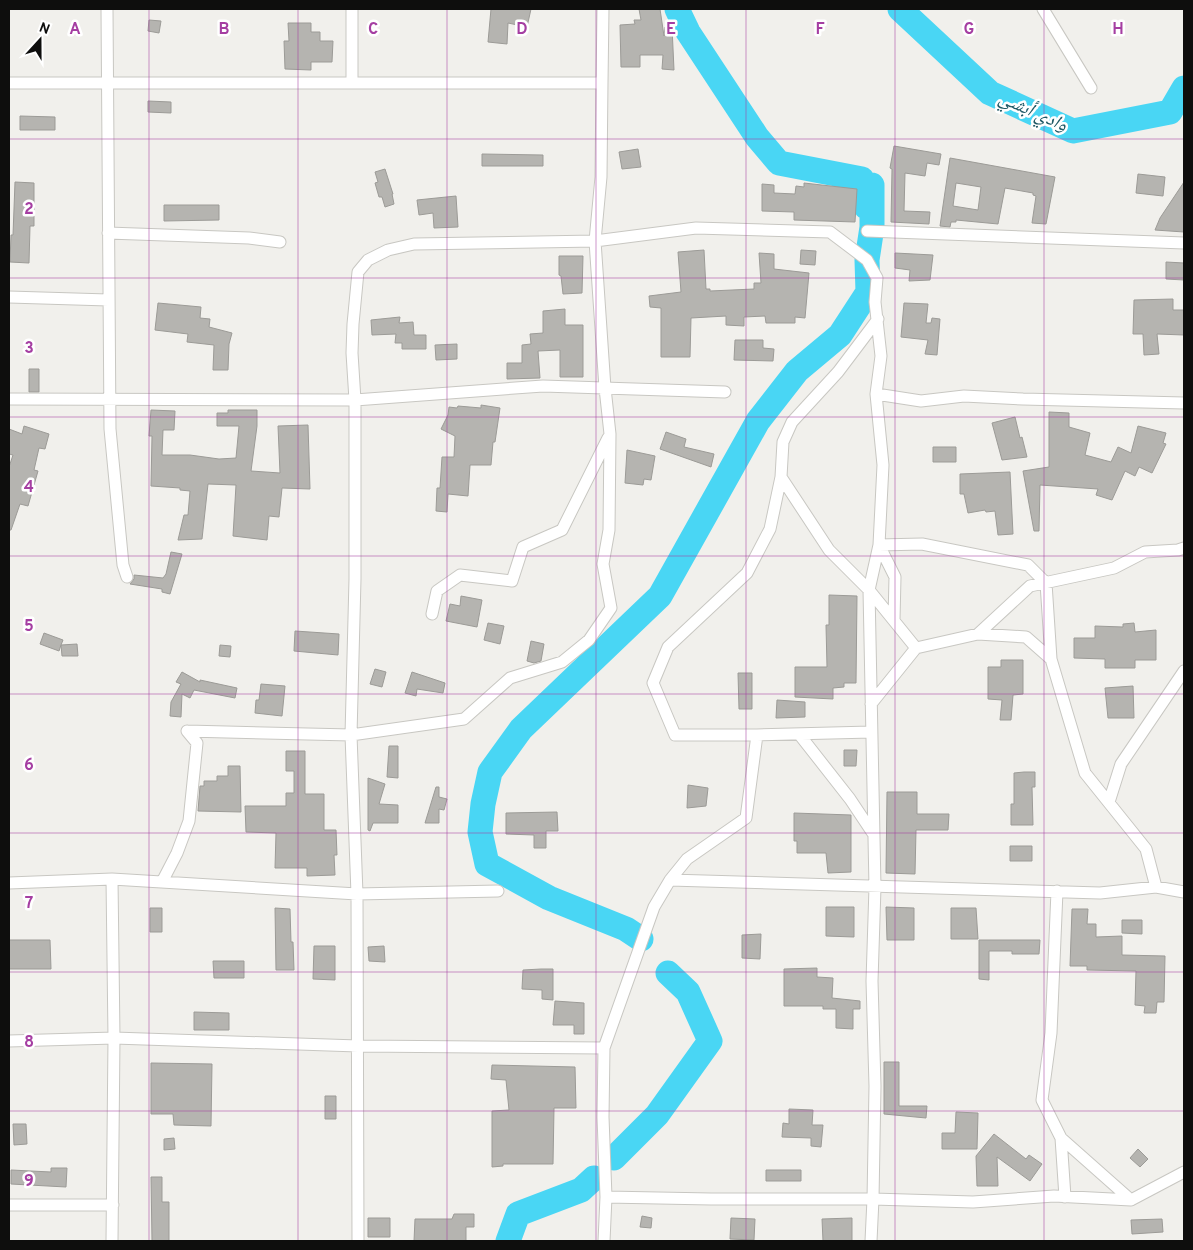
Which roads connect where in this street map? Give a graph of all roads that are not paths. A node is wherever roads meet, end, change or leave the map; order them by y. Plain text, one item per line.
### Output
1 (107, 9) edge
2 (352, 9) edge
3 (603, 9) edge
4 (1043, 9) edge
5 (352, 82) junction
6 (9, 83) edge
7 (108, 83) junction
8 (602, 83) junction
9 (1091, 88) dead end
10 (867, 231) dead end
11 (108, 233) junction
12 (596, 241) junction
13 (280, 242) dead end
14 (1184, 243) edge
15 (9, 297) edge
16 (108, 300) junction
17 (878, 319) junction
18 (605, 388) junction
19 (725, 392) dead end
20 (876, 394) junction
21 (9, 399) edge
22 (110, 399) junction
23 (355, 400) junction
24 (1184, 403) edge
25 (610, 434) junction
26 (780, 477) junction
27 (879, 544) junction
28 (1184, 548) edge
29 (127, 576) dead end
30 (1046, 583) junction
31 (869, 590) junction
32 (432, 614) dead end
33 (894, 620) junction
34 (978, 634) junction
35 (916, 648) junction
36 (1051, 659) junction
37 (1184, 671) edge
38 (871, 704) junction
39 (871, 732) junction
40 (799, 734) junction
41 (351, 735) junction
42 (757, 735) junction
43 (1109, 802) junction
44 (874, 836) junction
45 (112, 879) junction
46 (670, 880) junction
47 (162, 882) junction
48 (9, 883) edge
49 (875, 887) junction
50 (1156, 887) junction
51 (498, 891) dead end
52 (1057, 891) junction
53 (1184, 892) edge
54 (357, 894) junction
55 (114, 1038) junction
56 (9, 1041) edge
57 (358, 1046) junction
58 (604, 1048) junction
59 (1061, 1138) junction
60 (1184, 1172) edge
61 (606, 1197) junction
62 (1066, 1197) junction
63 (873, 1199) junction
64 (1131, 1200) junction
65 (113, 1204) junction
66 (9, 1205) edge
67 (112, 1241) edge
68 (358, 1241) edge
69 (604, 1241) edge
70 (871, 1241) edge

1 - 7 street
2 - 5 street
3 - 8 street
4 - 9 street
5 - 7 street
5 - 8 street
6 - 7 street
7 - 11 street
8 - 12 street
10 - 14 street
11 - 13 street
11 - 16 street
12 - 17 street
12 - 18 street
12 - 23 street
15 - 16 street
16 - 22 street
17 - 20 street
17 - 26 street
18 - 19 street
18 - 23 street
18 - 25 street
20 - 24 street
20 - 27 street
21 - 22 street
22 - 23 street
22 - 29 street
23 - 41 street
25 - 32 street
25 - 41 street
26 - 31 street
26 - 42 street
27 - 30 street
27 - 31 street
27 - 33 street
28 - 30 street
30 - 34 street
30 - 36 street
31 - 33 street
31 - 38 street
33 - 35 street
34 - 35 street
34 - 36 street
35 - 38 street
36 - 43 street
37 - 43 street
38 - 39 street
39 - 40 street
39 - 44 street
40 - 42 street
40 - 44 street
41 - 47 street
41 - 54 street
42 - 46 street
43 - 50 street
44 - 49 street
45 - 47 street
45 - 48 street
45 - 55 street
46 - 49 street
46 - 58 street
47 - 54 street
49 - 52 street
49 - 63 street
50 - 52 street
50 - 53 street
51 - 54 street
52 - 59 street
54 - 57 street
55 - 56 street
55 - 57 street
55 - 65 street
57 - 58 street
57 - 68 street
58 - 61 street
59 - 62 street
59 - 64 street
60 - 64 street
61 - 63 street
61 - 69 street
62 - 63 street
62 - 64 street
63 - 70 street
65 - 66 street
65 - 67 street

